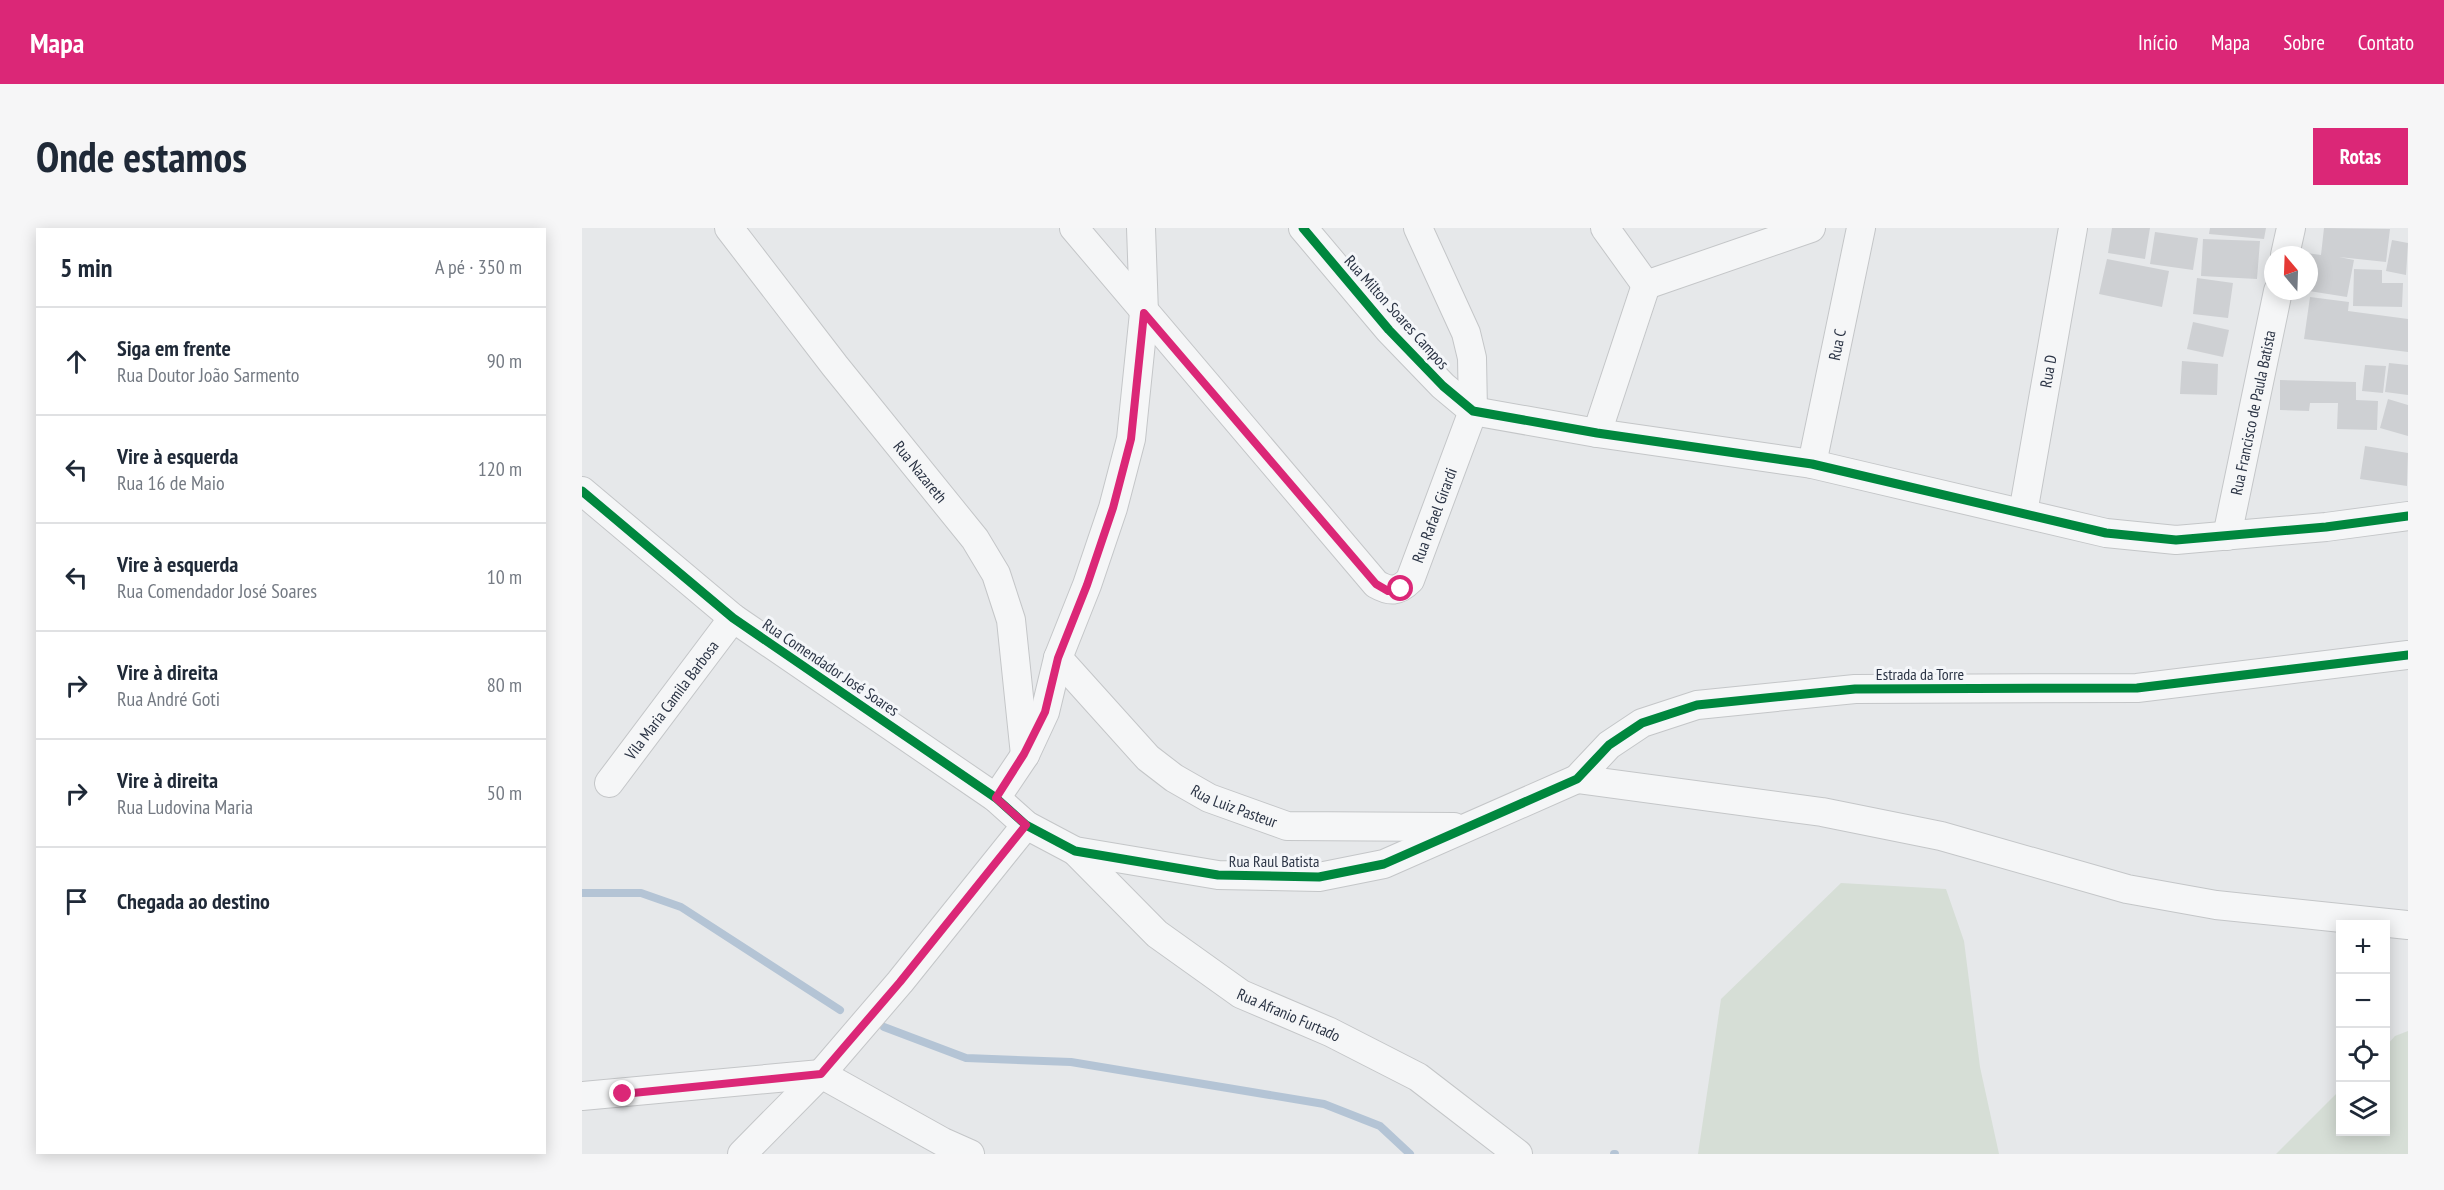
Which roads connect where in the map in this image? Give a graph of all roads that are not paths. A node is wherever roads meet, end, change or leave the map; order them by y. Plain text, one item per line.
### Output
1 (729, 228) edge
2 (1074, 228) edge
3 (1141, 228) edge
4 (1303, 228) edge
5 (1418, 228) edge
6 (1605, 228) edge
7 (1810, 228) edge
8 (1862, 228) edge
9 (2073, 228) edge
10 (2291, 228) edge
11 (2287, 246) edge
12 (1646, 285) junction
13 (2276, 300) edge
14 (1144, 313) junction
15 (1473, 411) junction
16 (1597, 433) junction
17 (1812, 464) junction
18 (582, 491) edge
19 (2023, 513) junction
20 (2408, 516) edge
21 (2227, 536) junction
22 (732, 618) junction
23 (2408, 655) edge
24 (1058, 658) junction
25 (1024, 754) junction
26 (1577, 779) junction
27 (609, 783) dead end
28 (996, 798) junction
29 (1026, 825) junction
30 (1465, 827) junction
31 (1075, 851) junction
32 (2408, 924) edge
33 (821, 1074) junction
34 (582, 1096) edge
35 (742, 1154) edge
36 (970, 1154) edge
37 (1518, 1154) edge

1 - 25 street, Rua Nazareth
2 - 14 street
3 - 14 street
4 - 15 street, Rua Milton Soares Campos
5 - 15 street
6 - 12 street
7 - 12 street
8 - 17 street, Rua C
9 - 19 street, Rua D
10 - 11 street
12 - 16 street
13 - 21 street, Rua Francisco de Paula Batista
14 - 15 street, Rua Rafael Girardi
14 - 24 street
15 - 16 street
16 - 17 street
17 - 19 street
18 - 22 street, Rua Comendador José Soares
19 - 21 street
20 - 21 street
22 - 27 street, Vila Maria Camila Barbosa
22 - 28 street, Rua Comendador José Soares
23 - 26 street, Estrada da Torre
24 - 25 street
24 - 30 street, Rua Luiz Pasteur
25 - 28 street
26 - 30 street, Estrada da Torre
26 - 32 street
28 - 29 street, Rua Comendador José Soares
29 - 31 street, Rua Comendador José Soares
29 - 33 street
30 - 31 street, Rua Raul Batista
31 - 37 street, Rua Afranio Furtado
33 - 34 street
33 - 35 street
33 - 36 street

